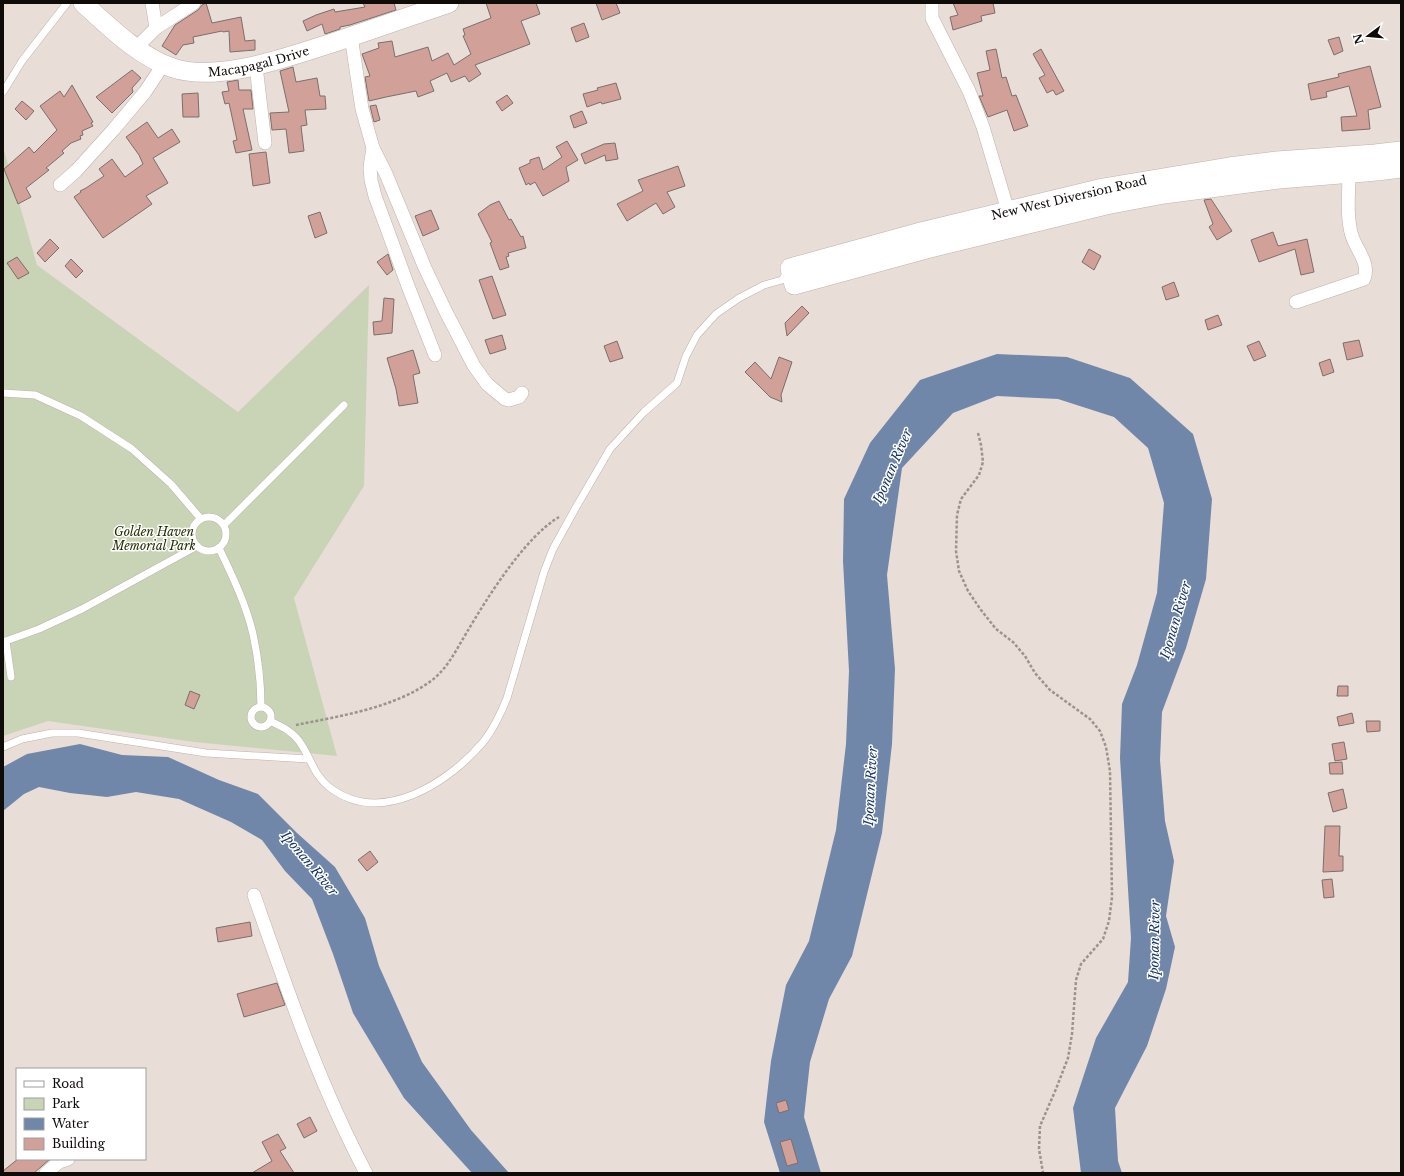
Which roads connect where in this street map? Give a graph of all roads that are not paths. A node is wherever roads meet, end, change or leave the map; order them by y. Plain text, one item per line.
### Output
1 (67, 3) edge
2 (83, 3) edge
3 (152, 3) edge
4 (194, 3) edge
5 (449, 3) edge
6 (932, 3) edge
7 (156, 28) junction
8 (351, 36) junction
9 (136, 48) junction
10 (163, 65) junction
11 (256, 66) junction
12 (3, 92) edge
13 (265, 144) dead end
14 (373, 148) junction
15 (1401, 151) edge
16 (1401, 168) edge
17 (1349, 173) junction
18 (60, 185) dead end
19 (1008, 211) junction
20 (789, 278) junction
21 (1296, 302) dead end
22 (435, 355) dead end
23 (522, 392) dead end
24 (3, 393) edge
25 (344, 405) dead end
26 (201, 518) junction
27 (224, 525) junction
28 (197, 546) junction
29 (219, 548) junction
30 (5, 641) edge
31 (11, 677) dead end
32 (261, 707) junction
33 (270, 721) junction
34 (3, 747) edge
35 (308, 759) junction
36 (254, 895) dead end
37 (65, 1160) edge
38 (46, 1173) edge
39 (366, 1173) edge

1 - 12 lane
2 - 9 street, Macapagal Drive
3 - 7 street
4 - 7 street
5 - 8 street, Macapagal Drive
6 - 19 street
7 - 9 street
8 - 11 street, Macapagal Drive
8 - 14 street
9 - 10 street, Macapagal Drive
10 - 11 street, Macapagal Drive
10 - 18 street
11 - 13 street
14 - 22 street
14 - 23 street
15 - 19 street, New West Diversion Road
16 - 17 street, New West Diversion Road
17 - 20 street, New West Diversion Road
17 - 21 street
19 - 20 street, New West Diversion Road
20 - 35 lane
24 - 26 lane
25 - 27 lane
26 - 27 lane
26 - 28 lane
27 - 29 lane
28 - 29 lane
28 - 30 lane
29 - 32 lane
30 - 31 lane
32 - 33 lane
32 - 33 lane
33 - 35 lane
34 - 35 lane
36 - 39 street
37 - 38 street

